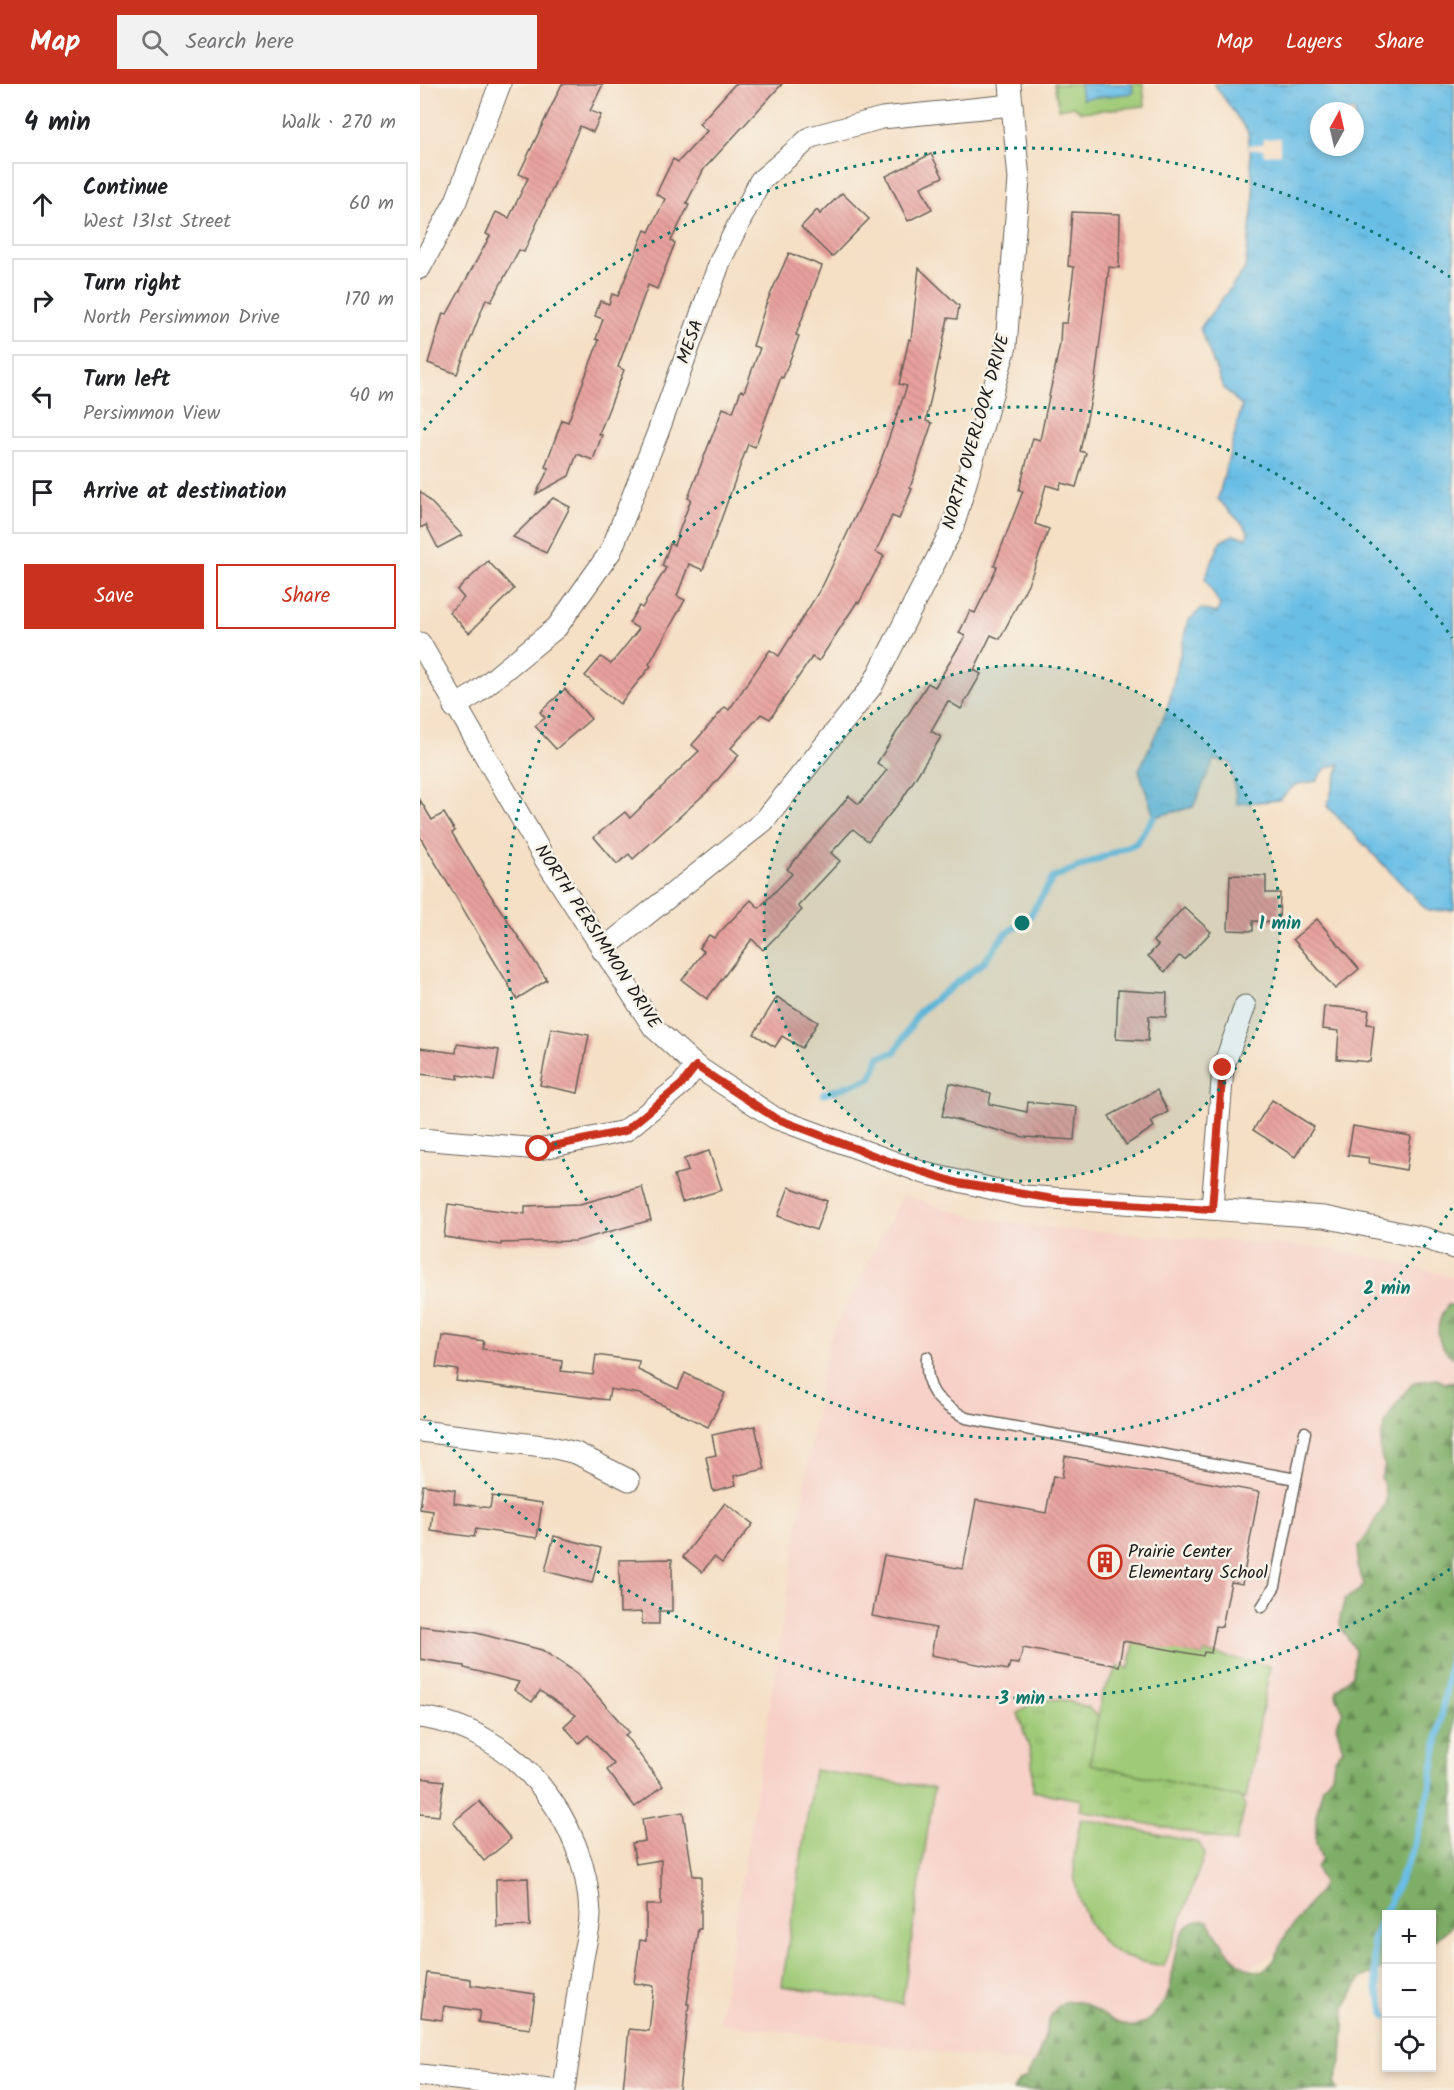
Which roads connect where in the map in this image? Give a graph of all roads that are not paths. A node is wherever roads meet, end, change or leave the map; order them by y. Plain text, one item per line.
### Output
1 (500, 84) edge
2 (1010, 84) edge
3 (1012, 105) junction
4 (420, 267) edge
5 (420, 643) edge
6 (454, 706) junction
7 (602, 950) junction
8 (1245, 1006) dead end
9 (696, 1066) junction
10 (420, 1139) edge
11 (1212, 1209) junction
12 (1454, 1248) edge
13 (927, 1357) dead end
14 (420, 1431) edge
15 (1305, 1432) dead end
16 (1296, 1479) junction
17 (629, 1480) dead end
18 (1262, 1607) dead end
19 (420, 1717) edge
20 (420, 2075) edge
21 (550, 2090) edge
22 (564, 2090) edge

1 - 4 street
2 - 3 street, NORTH OVERLOOK DRIVE
3 - 6 street, MESA
3 - 7 street, NORTH OVERLOOK DRIVE
5 - 6 street, NORTH PERSIMMON DRIVE
6 - 7 street, NORTH PERSIMMON DRIVE
7 - 9 street, NORTH PERSIMMON DRIVE
8 - 11 street
9 - 10 street
9 - 11 street, NORTH PERSIMMON DRIVE
11 - 12 street, NORTH PERSIMMON DRIVE
13 - 16 lane
14 - 17 street
15 - 16 lane
16 - 18 lane
19 - 22 street
20 - 21 street

